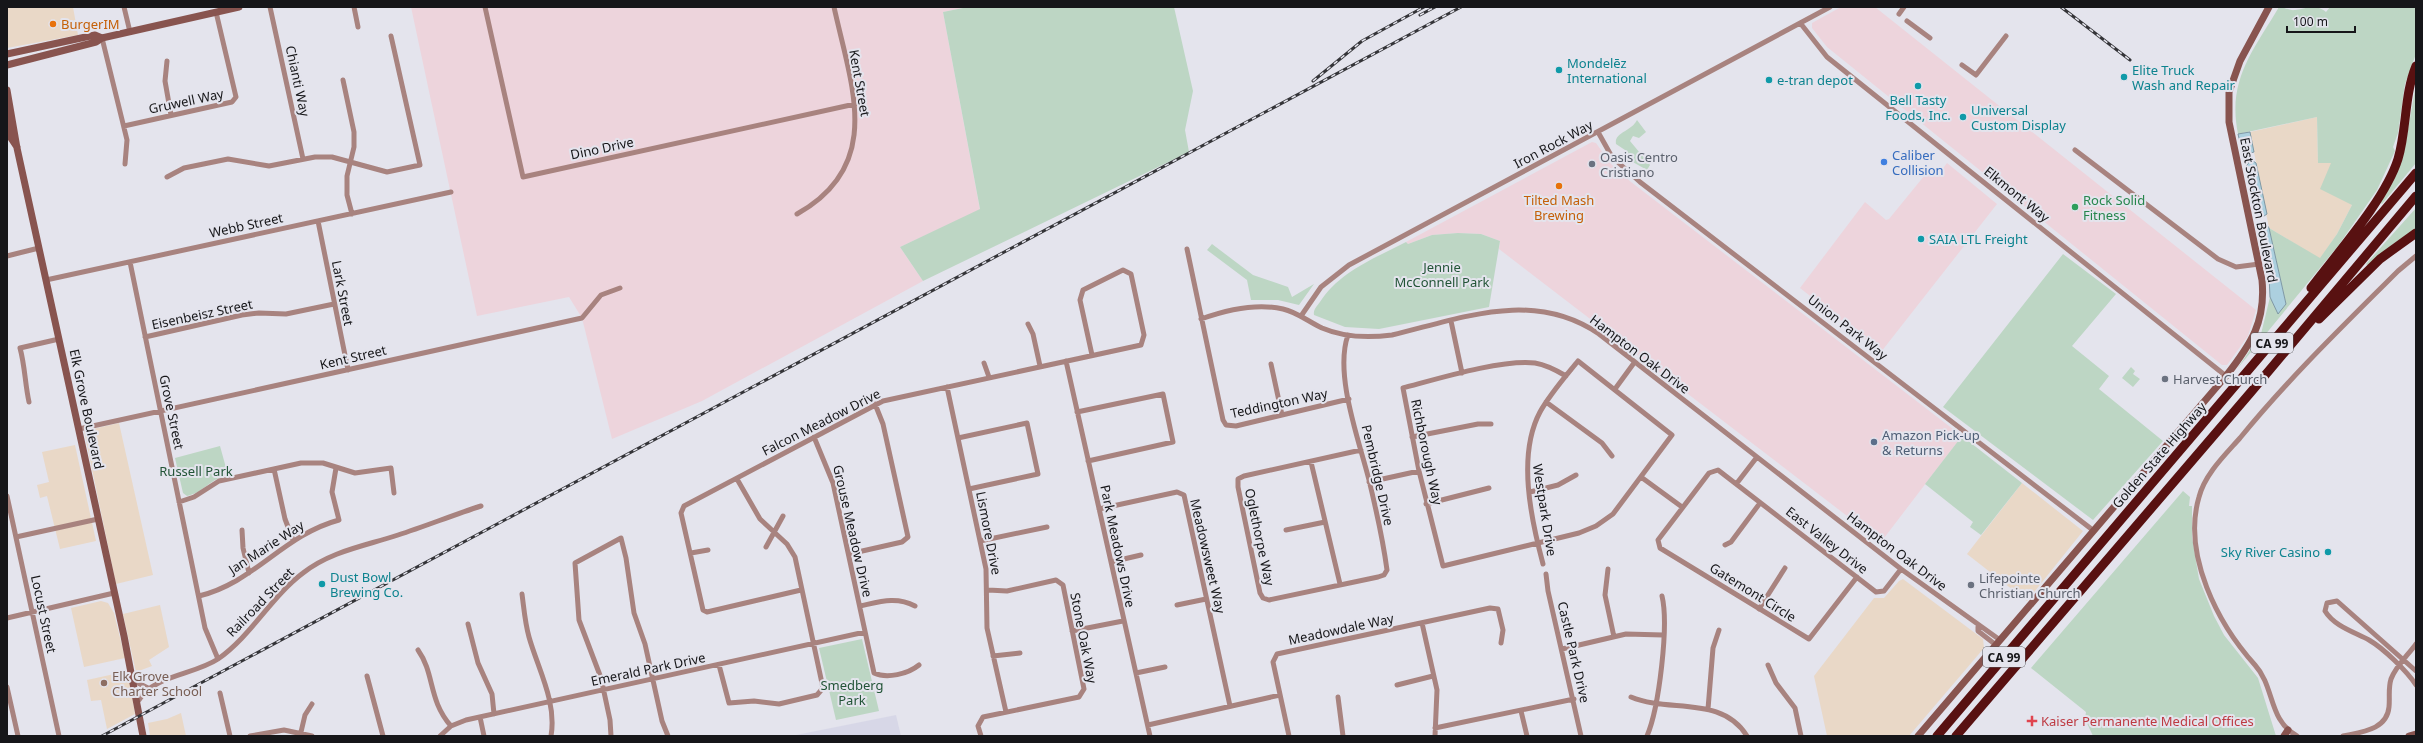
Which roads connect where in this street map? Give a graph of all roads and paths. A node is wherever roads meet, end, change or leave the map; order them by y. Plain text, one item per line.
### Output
1 (124, 7) edge
2 (239, 7) edge
3 (270, 7) edge
4 (354, 7) edge
5 (485, 7) edge
6 (834, 7) edge
7 (1830, 7) edge
8 (1904, 7) edge
9 (2269, 7) edge
10 (216, 12) junction
11 (1899, 14) dead end
12 (1907, 21) dead end
13 (1801, 24) junction
14 (358, 27) dead end
15 (130, 32) junction
16 (391, 36) dead end
17 (2006, 36) dead end
18 (102, 38) junction
19 (1930, 38) dead end
20 (7, 54) edge
21 (167, 61) dead end
22 (7, 65) edge
23 (1962, 65) dead end
24 (2416, 66) edge
25 (343, 80) dead end
26 (7, 90) edge
27 (855, 104) junction
28 (171, 115) junction
29 (7, 120) edge
30 (124, 126) junction
31 (1598, 132) junction
32 (17, 148) junction
33 (2075, 150) dead end
34 (304, 159) junction
35 (350, 161) junction
36 (125, 164) dead end
37 (2416, 172) edge
38 (167, 177) dead end
39 (451, 192) dead end
40 (2416, 196) edge
41 (352, 214) junction
42 (797, 214) dead end
43 (318, 221) junction
44 (2416, 233) edge
45 (39, 248) junction
46 (1187, 249) dead end
47 (7, 256) edge
48 (2416, 256) edge
49 (130, 262) junction
50 (2259, 264) junction
51 (46, 280) junction
52 (620, 288) dead end
53 (334, 304) junction
54 (1301, 316) junction
55 (1201, 319) junction
56 (1451, 321) junction
57 (1028, 324) dead end
58 (1348, 335) junction
59 (2299, 335) junction
60 (145, 337) junction
61 (59, 339) junction
62 (2267, 349) junction
63 (1092, 355) junction
64 (1066, 361) junction
65 (984, 363) dead end
66 (1634, 363) junction
67 (1271, 364) dead end
68 (1040, 366) junction
69 (348, 370) junction
70 (1462, 373) junction
71 (1566, 376) junction
72 (2226, 376) junction
73 (989, 377) junction
74 (947, 387) junction
75 (1615, 389) junction
76 (1349, 400) junction
77 (29, 402) dead end
78 (1546, 402) junction
79 (875, 404) junction
80 (160, 411) junction
81 (1077, 412) junction
82 (1282, 414) junction
83 (1491, 424) dead end
84 (79, 429) junction
85 (814, 437) junction
86 (1412, 437) junction
87 (958, 438) junction
88 (1361, 450) junction
89 (1612, 456) dead end
90 (1757, 457) junction
91 (1088, 461) junction
92 (1311, 462) junction
93 (336, 468) junction
94 (274, 469) junction
95 (1419, 471) junction
96 (1576, 475) dead end
97 (1641, 477) junction
98 (737, 479) junction
99 (1370, 482) junction
100 (1737, 483) junction
101 (1489, 488) dead end
102 (969, 489) junction
103 (1530, 492) junction
104 (394, 493) dead end
105 (7, 496) edge
106 (179, 502) junction
107 (1760, 503) junction
108 (1426, 504) junction
109 (481, 506) dead end
110 (1682, 507) junction
111 (1099, 509) junction
112 (9, 515) edge
113 (783, 516) dead end
114 (98, 519) junction
115 (1325, 522) junction
116 (1046, 527) dead end
117 (242, 530) dead end
118 (1286, 530) dead end
119 (2094, 531) junction
120 (774, 532) junction
121 (16, 537) junction
122 (293, 540) junction
123 (980, 541) junction
124 (1537, 542) junction
125 (1725, 545) dead end
126 (766, 547) dead end
127 (708, 550) dead end
128 (691, 553) junction
129 (849, 554) junction
130 (1141, 555) dead end
131 (1111, 562) junction
132 (1543, 564) dead end
133 (1785, 568) dead end
134 (1608, 569) dead end
135 (1901, 570) junction
136 (249, 573) junction
137 (1546, 574) dead end
138 (1856, 577) junction
139 (1340, 584) junction
140 (801, 590) junction
141 (988, 590) junction
142 (114, 594) junction
143 (522, 594) dead end
144 (199, 596) junction
145 (1662, 596) dead end
146 (1206, 599) junction
147 (1177, 605) dead end
148 (860, 606) junction
149 (915, 606) dead end
150 (1759, 609) junction
151 (33, 612) junction
152 (7, 618) edge
153 (1123, 621) junction
154 (1422, 623) junction
155 (468, 624) dead end
156 (1719, 630) dead end
157 (1072, 631) junction
158 (866, 632) junction
159 (1663, 635) junction
160 (1614, 637) junction
161 (1501, 643) dead end
162 (1998, 643) junction
163 (814, 644) junction
164 (2416, 644) edge
165 (1562, 649) junction
166 (418, 650) dead end
167 (1020, 653) dead end
168 (993, 656) junction
169 (218, 659) junction
170 (2404, 660) junction
171 (719, 665) junction
172 (919, 665) dead end
173 (1768, 665) dead end
174 (2399, 666) junction
175 (1165, 667) dead end
176 (2416, 671) edge
177 (1136, 673) junction
178 (132, 675) junction
179 (367, 676) dead end
180 (1434, 676) junction
181 (653, 679) junction
182 (136, 682) junction
183 (2416, 685) edge
184 (1397, 686) dead end
185 (7, 687) edge
186 (148, 688) junction
187 (604, 690) junction
188 (133, 692) junction
189 (220, 693) dead end
190 (1280, 695) junction
191 (1338, 697) dead end
192 (1631, 697) dead end
193 (1574, 699) junction
194 (140, 701) junction
195 (549, 702) junction
196 (312, 704) dead end
197 (1657, 705) junction
198 (1230, 706) junction
199 (1708, 709) junction
200 (1521, 711) junction
201 (1006, 712) junction
202 (494, 714) junction
203 (480, 717) junction
204 (1148, 725) junction
205 (451, 726) junction
206 (1435, 728) junction
207 (301, 732) junction
208 (2286, 733) edge
209 (2416, 734) edge
210 (18, 736) edge
211 (60, 736) edge
212 (143, 736) edge
213 (147, 736) edge
214 (230, 736) edge
215 (250, 736) edge
216 (312, 736) edge
217 (383, 736) edge
218 (440, 736) edge
219 (484, 736) edge
220 (551, 736) edge
221 (611, 736) edge
222 (668, 736) edge
223 (981, 736) edge
224 (1150, 736) edge
225 (1289, 736) edge
226 (1343, 736) edge
227 (1435, 736) edge
228 (1527, 736) edge
229 (1582, 736) edge
230 (1647, 736) edge
231 (1747, 736) edge
232 (1801, 736) edge
233 (1918, 736) edge
234 (1937, 736) edge
235 (1956, 736) edge
236 (2298, 736) edge
237 (2343, 736) edge
238 (2409, 736) edge

1 - 15 street
2 - 10 main road
3 - 34 street, Chianti Way
4 - 14 street
5 - 27 street, Dino Drive
6 - 27 street, Kent Street
7 - 13 street, Iron Rock Way
8 - 11 street
9 - 50 main road, East Stockton Boulevard
10 - 15 main road
10 - 28 street, Gruwell Way
12 - 19 street
13 - 31 street, Iron Rock Way
13 - 72 street, Elkmont Way
15 - 18 main road
16 - 35 street
17 - 23 street
18 - 20 main road
18 - 22 main road
18 - 30 street
21 - 28 street
24 - 62 highway
25 - 35 street
26 - 32 main road, Elk Grove Boulevard
27 - 42 street, Kent Street
28 - 30 street, Gruwell Way
29 - 32 main road, Elk Grove Boulevard
30 - 36 street
31 - 54 street, Iron Rock Way
31 - 119 street, Union Park Way
32 - 45 main road, Elk Grove Boulevard
33 - 50 street
34 - 35 street
34 - 38 street
35 - 41 street
37 - 62 highway, Golden State Highway / CA 99
39 - 41 street, Webb Street
40 - 59 highway, CA 99
41 - 43 street, Webb Street
43 - 49 street, Webb Street
43 - 53 street, Lark Street
44 - 59 highway
45 - 47 street
45 - 51 main road, Elk Grove Boulevard
46 - 55 street
48 - 208 street
49 - 51 street, Webb Street
49 - 60 street, Grove Street
50 - 72 main road, East Stockton Boulevard
51 - 61 main road, Elk Grove Boulevard
52 - 69 street, Kent Street
53 - 60 street, Eisenbeisz Street
53 - 69 street, Lark Street
54 - 55 street, Hampton Oak Drive
54 - 58 street, Hampton Oak Drive
55 - 82 street, Teddington Way
56 - 58 street, Hampton Oak Drive
56 - 66 street, Hampton Oak Drive
56 - 70 street
57 - 68 street
58 - 76 street, Pembridge Drive
59 - 235 highway, CA 99
60 - 80 street, Grove Street
61 - 77 street
61 - 84 main road, Elk Grove Boulevard
62 - 234 highway, Golden State Highway / CA 99
63 - 63 street, Falcon Meadow Drive
63 - 64 street, Falcon Meadow Drive
64 - 68 street, Falcon Meadow Drive
64 - 81 street, Park Meadows Drive
65 - 73 street
66 - 75 street
66 - 90 street, Hampton Oak Drive
67 - 82 street
68 - 73 street, Falcon Meadow Drive
69 - 80 street, Kent Street
70 - 71 street, Richborough Way
70 - 86 street, Richborough Way
71 - 75 street, Westpark Drive
71 - 78 street, Westpark Drive
72 - 119 main road, East Stockton Boulevard
73 - 74 street, Falcon Meadow Drive
74 - 79 street, Falcon Meadow Drive
74 - 87 street, Lismore Drive
75 - 97 street
76 - 82 street, Teddington Way
76 - 88 street, Pembridge Drive
78 - 89 street
78 - 103 street, Westpark Drive
79 - 85 street, Falcon Meadow Drive
79 - 129 street
80 - 84 street, Kent Street
80 - 106 street, Grove Street
81 - 91 street, Park Meadows Drive
81 - 91 street
83 - 86 street
84 - 114 main road, Elk Grove Boulevard
85 - 98 street, Falcon Meadow Drive
85 - 129 street, Grouse Meadow Drive
86 - 95 street, Richborough Way
87 - 102 street, Lismore Drive
87 - 102 street
88 - 92 street, Oglethorpe Way
88 - 99 street, Pembridge Drive
90 - 100 street
90 - 135 street, Hampton Oak Drive
91 - 111 street, Park Meadows Drive
92 - 115 street
92 - 139 street, Oglethorpe Way
93 - 94 street
93 - 104 street
93 - 122 street, Jan Marie Way
94 - 106 street
94 - 122 street
95 - 99 street
95 - 108 street, Richborough Way
96 - 103 street
97 - 110 street
97 - 124 street
98 - 120 street
98 - 128 street, Falcon Meadow Drive
99 - 139 street, Pembridge Drive
100 - 107 street, East Valley Drive
100 - 110 street, East Valley Drive
101 - 108 street
102 - 123 street, Lismore Drive
103 - 124 street, Westpark Drive
105 - 112 street, Locust Street
106 - 144 street, Grove Street
107 - 125 street
107 - 138 street, East Valley Drive
108 - 124 street, Richborough Way
109 - 169 street, Railroad Street
110 - 150 street, Gatemont Circle
111 - 131 street, Park Meadows Drive
111 - 146 street, Meadowsweet Way
112 - 121 street, Locust Street
113 - 120 street
114 - 121 street
114 - 142 main road, Elk Grove Boulevard
115 - 118 street
115 - 139 street
116 - 123 street
117 - 136 street
119 - 162 main road, East Stockton Boulevard
120 - 126 street
120 - 140 street
121 - 151 street, Locust Street
122 - 136 street, Jan Marie Way
123 - 141 street, Lismore Drive
124 - 132 street, Westpark Drive
127 - 128 street
128 - 140 street, Falcon Meadow Drive
129 - 148 street, Grouse Meadow Drive
130 - 131 street
131 - 153 street, Park Meadows Drive
133 - 150 street
134 - 160 street
135 - 138 street, East Valley Drive
135 - 162 street, Hampton Oak Drive
136 - 144 street, Jan Marie Way
137 - 165 street, Castle Park Drive
138 - 150 street, Gatemont Circle
140 - 163 street
141 - 157 street, Stone Oak Way
141 - 168 street, Lismore Drive
142 - 151 street
142 - 178 main road, Elk Grove Boulevard
143 - 195 street
144 - 169 street, Grove Street
145 - 159 street
146 - 147 street
146 - 198 street, Meadowsweet Way
148 - 149 street
148 - 158 street, Grouse Meadow Drive
151 - 152 street
151 - 211 street, Locust Street
153 - 157 street
153 - 177 street, Park Meadows Drive
154 - 161 street
154 - 180 street
154 - 190 street, Meadowdale Way
155 - 202 street
156 - 199 street
157 - 201 street, Stone Oak Way
158 - 163 street, Emerald Park Drive
158 - 172 street, Grouse Meadow Drive
159 - 160 street
159 - 197 street
160 - 165 street
162 - 233 main road, East Stockton Boulevard
163 - 171 street, Emerald Park Drive
163 - 171 street
164 - 170 street
165 - 193 street, Castle Park Drive
166 - 205 street
167 - 168 street
168 - 201 street, Lismore Drive
169 - 186 street, Railroad Street
170 - 174 street
170 - 174 street
170 - 176 street
171 - 181 street, Emerald Park Drive
173 - 232 street
174 - 183 street
174 - 237 street
175 - 177 street
177 - 204 street, Park Meadows Drive
178 - 182 main road, Elk Grove Boulevard
178 - 188 main road, Elk Grove Boulevard
179 - 217 street
180 - 184 street
180 - 206 street
181 - 187 street, Emerald Park Drive
181 - 187 street
181 - 222 street
182 - 186 street
182 - 194 main road, Elk Grove Boulevard
185 - 210 street
186 - 194 street
187 - 195 street, Emerald Park Drive
187 - 221 street
188 - 194 main road
188 - 212 main road, Elk Grove Boulevard
189 - 214 street
190 - 198 street
190 - 225 street, Meadowdale Way
191 - 226 street
192 - 197 street
193 - 200 street
193 - 229 street, Castle Park Drive
194 - 213 main road, Elk Grove Boulevard
195 - 202 street, Emerald Park Drive
195 - 220 street
196 - 207 street
197 - 199 street
197 - 230 street
198 - 204 street
199 - 231 street
200 - 206 street
200 - 228 street
201 - 223 street
202 - 203 street, Emerald Park Drive
203 - 205 street, Emerald Park Drive
203 - 219 street
204 - 224 street, Park Meadows Drive
205 - 218 street, Emerald Park Drive
206 - 227 street
207 - 215 street
207 - 216 street
208 - 236 street
209 - 238 main road

